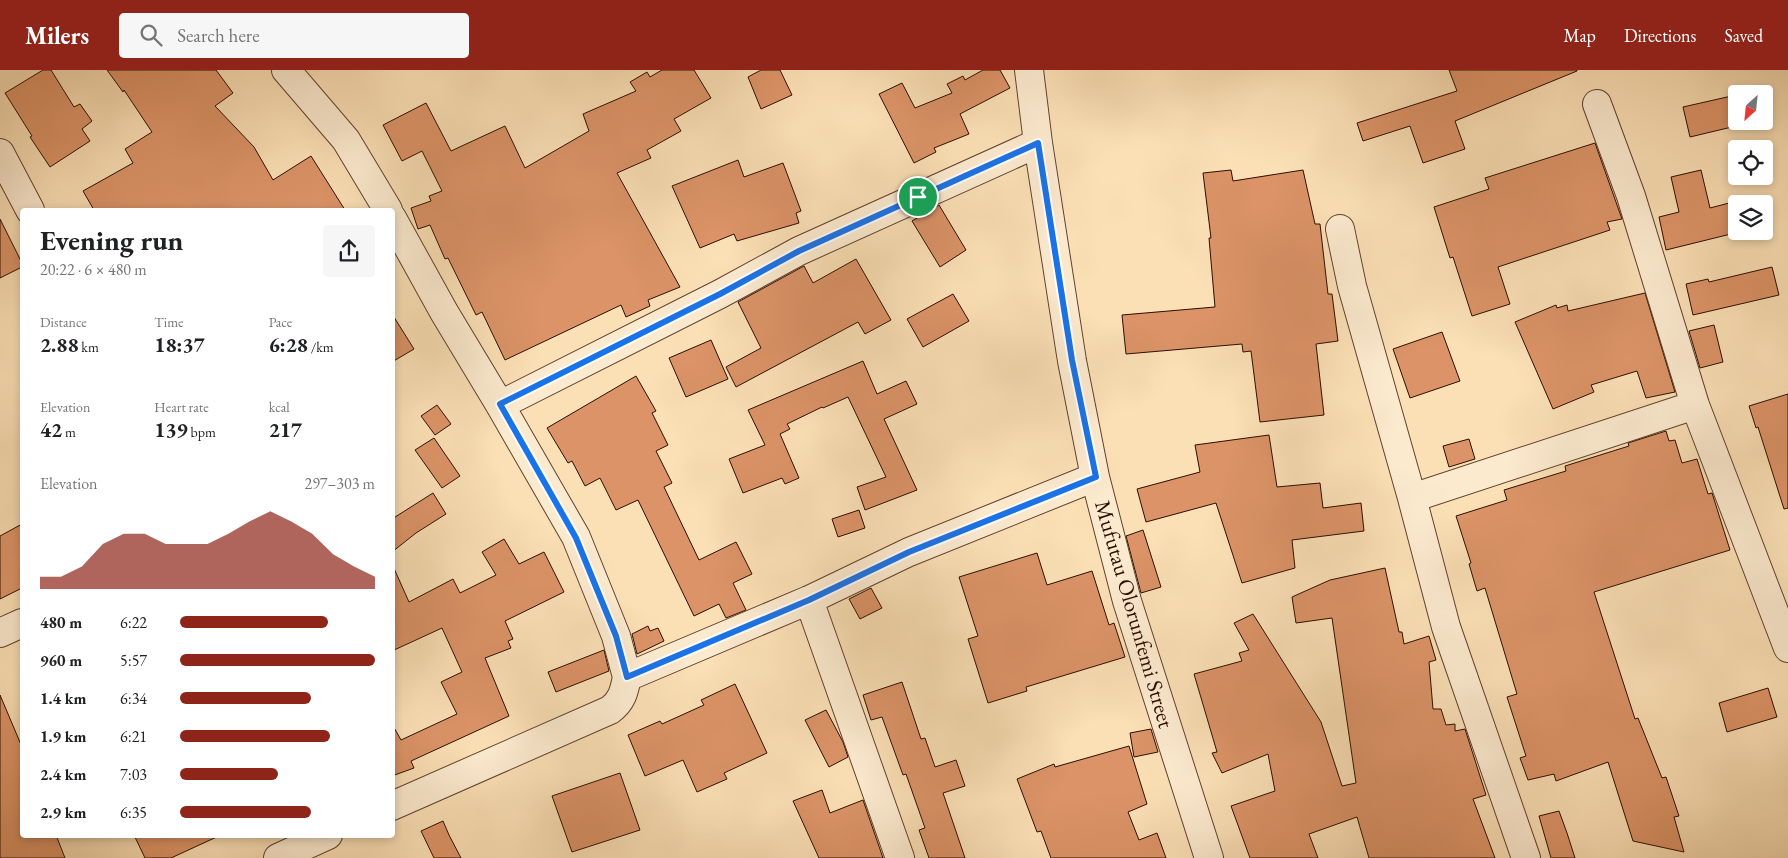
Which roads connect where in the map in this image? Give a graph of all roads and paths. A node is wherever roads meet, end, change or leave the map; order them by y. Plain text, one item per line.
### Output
1 (286, 70) edge
2 (1029, 70) edge
3 (1598, 104) dead end
4 (1038, 143) junction
5 (0, 153) edge
6 (29, 208) edge
7 (387, 208) edge
8 (395, 223) edge
9 (1340, 229) dead end
10 (500, 404) junction
11 (1696, 405) junction
12 (1096, 477) junction
13 (1412, 498) junction
14 (809, 600) junction
15 (20, 624) edge
16 (0, 633) edge
17 (1788, 648) edge
18 (627, 677) junction
19 (395, 805) edge
20 (321, 838) edge
21 (278, 858) edge
22 (900, 858) edge
23 (1209, 858) edge
24 (1526, 858) edge

1 - 7 street
2 - 4 street, Mufutau Olorunfemi Street
3 - 11 street
4 - 10 street
4 - 12 street, Mufutau Olorunfemi Street
5 - 6 street
8 - 10 street
9 - 13 street
10 - 18 street
11 - 13 street
11 - 17 street
12 - 14 street
12 - 23 street, Mufutau Olorunfemi Street
13 - 24 street
14 - 18 street
14 - 22 street
15 - 16 street
18 - 19 street
20 - 21 street

